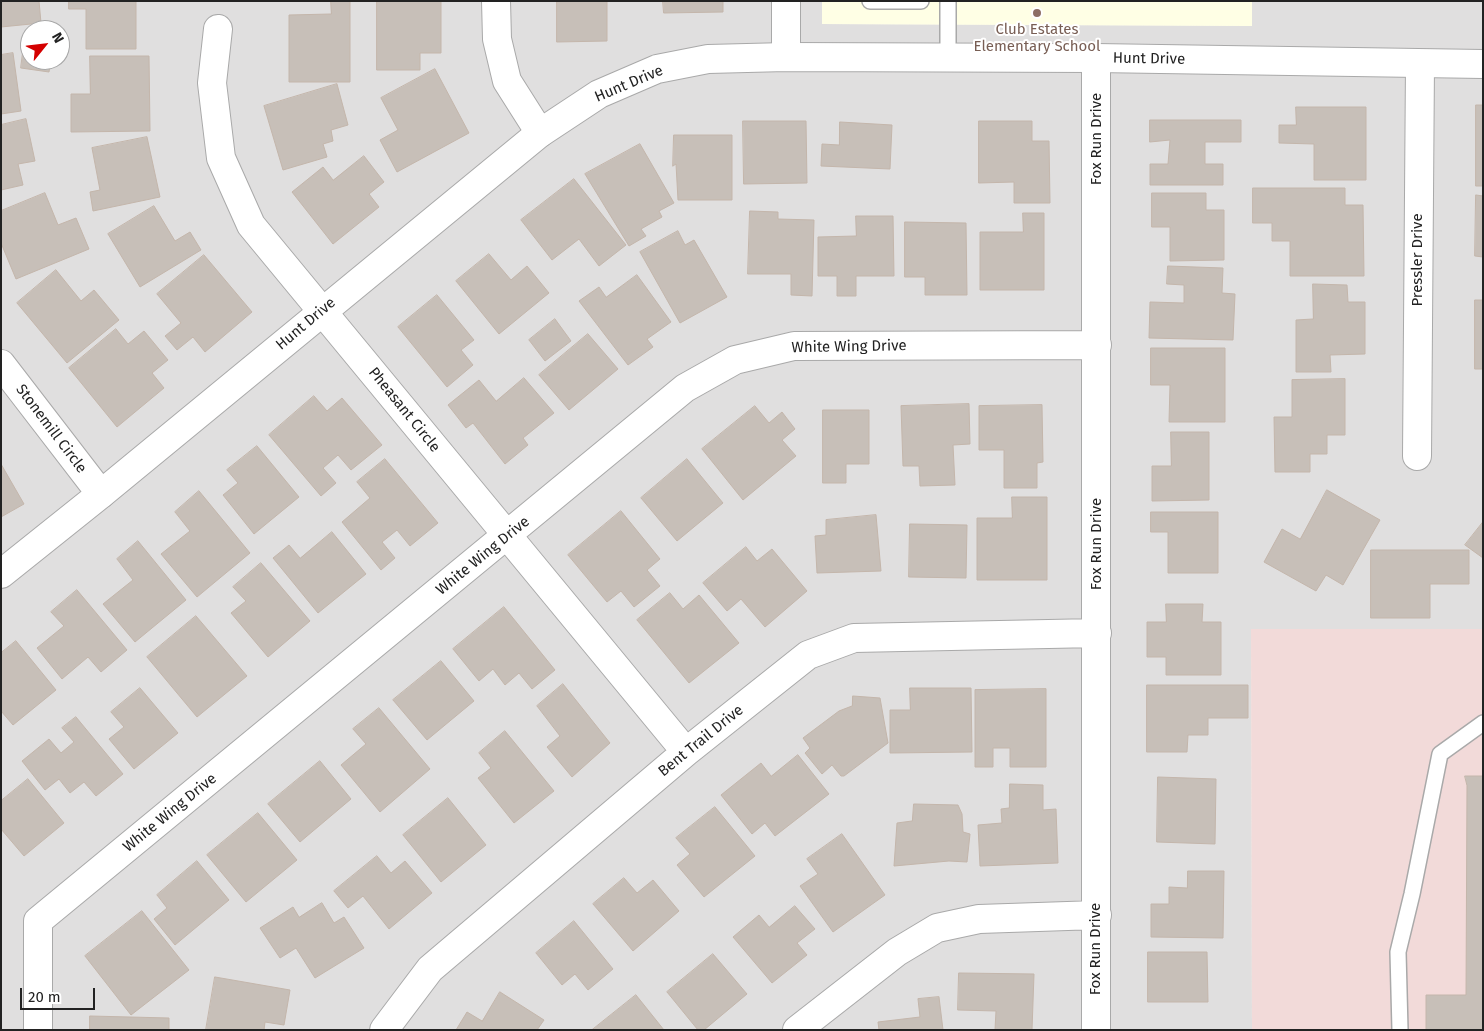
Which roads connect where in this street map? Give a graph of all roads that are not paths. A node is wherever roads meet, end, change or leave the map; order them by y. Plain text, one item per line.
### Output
1 (496, 1) edge
2 (786, 1) edge
3 (870, 1) edge
4 (921, 1) edge
5 (948, 1) edge
6 (218, 29) dead end
7 (786, 57) junction
8 (948, 58) junction
9 (1096, 58) junction
10 (1420, 64) junction
11 (1483, 64) edge
12 (540, 133) junction
13 (322, 310) junction
14 (1097, 345) junction
15 (1, 364) edge
16 (1417, 456) dead end
17 (101, 494) junction
18 (507, 536) junction
19 (1, 574) edge
20 (1097, 633) junction
21 (1483, 723) edge
22 (686, 752) junction
23 (1097, 915) junction
24 (38, 1030) edge
25 (384, 1030) edge
26 (797, 1030) edge
27 (1096, 1030) edge
28 (1400, 1030) edge

1 - 12 street
2 - 7 street
3 - 4 lane
5 - 8 lane
6 - 13 street, Pheasant Circle
7 - 8 street, Hunt Drive
7 - 12 street, Hunt Drive
8 - 9 street, Hunt Drive
9 - 10 street, Hunt Drive
9 - 14 street, Fox Run Drive
10 - 11 street, Hunt Drive
10 - 16 street, Pressler Drive
12 - 13 street, Hunt Drive
13 - 17 street, Hunt Drive
13 - 18 street, Pheasant Circle
14 - 18 street, White Wing Drive
14 - 20 street, Fox Run Drive
15 - 17 street, Stonemill Circle
17 - 19 street, Hunt Drive
18 - 22 street, Pheasant Circle
18 - 24 street, White Wing Drive
20 - 22 street, Bent Trail Drive
20 - 23 street, Fox Run Drive
21 - 28 lane
22 - 25 street, Bent Trail Drive
23 - 26 street
23 - 27 street, Fox Run Drive

